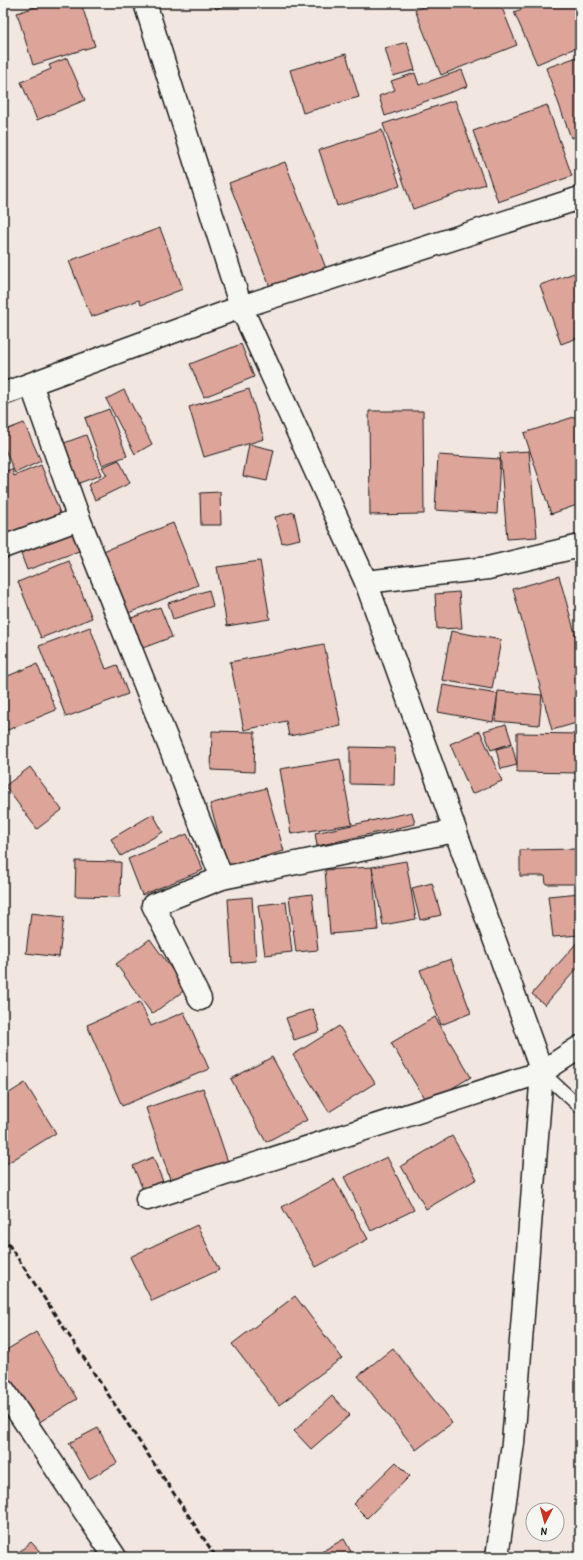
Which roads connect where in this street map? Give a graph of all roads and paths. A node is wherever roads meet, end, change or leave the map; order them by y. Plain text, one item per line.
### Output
1 (145, 3) edge
2 (580, 198) edge
3 (241, 307) junction
4 (31, 384) junction
5 (3, 394) edge
6 (79, 519) junction
7 (580, 546) edge
8 (3, 547) edge
9 (366, 582) junction
10 (455, 831) junction
11 (222, 878) junction
12 (200, 999) dead end
13 (580, 1047) edge
14 (542, 1072) junction
15 (580, 1106) edge
16 (147, 1199) dead end
17 (3, 1389) edge
18 (115, 1557) edge
19 (497, 1557) edge

1 - 3 street
2 - 3 street
3 - 4 street
3 - 9 street
4 - 5 street
4 - 6 street
6 - 8 street
6 - 11 street
7 - 9 street
9 - 10 street
10 - 11 street
10 - 14 street
11 - 12 street
13 - 14 street
14 - 15 lane
14 - 16 street
14 - 19 street
17 - 18 street

